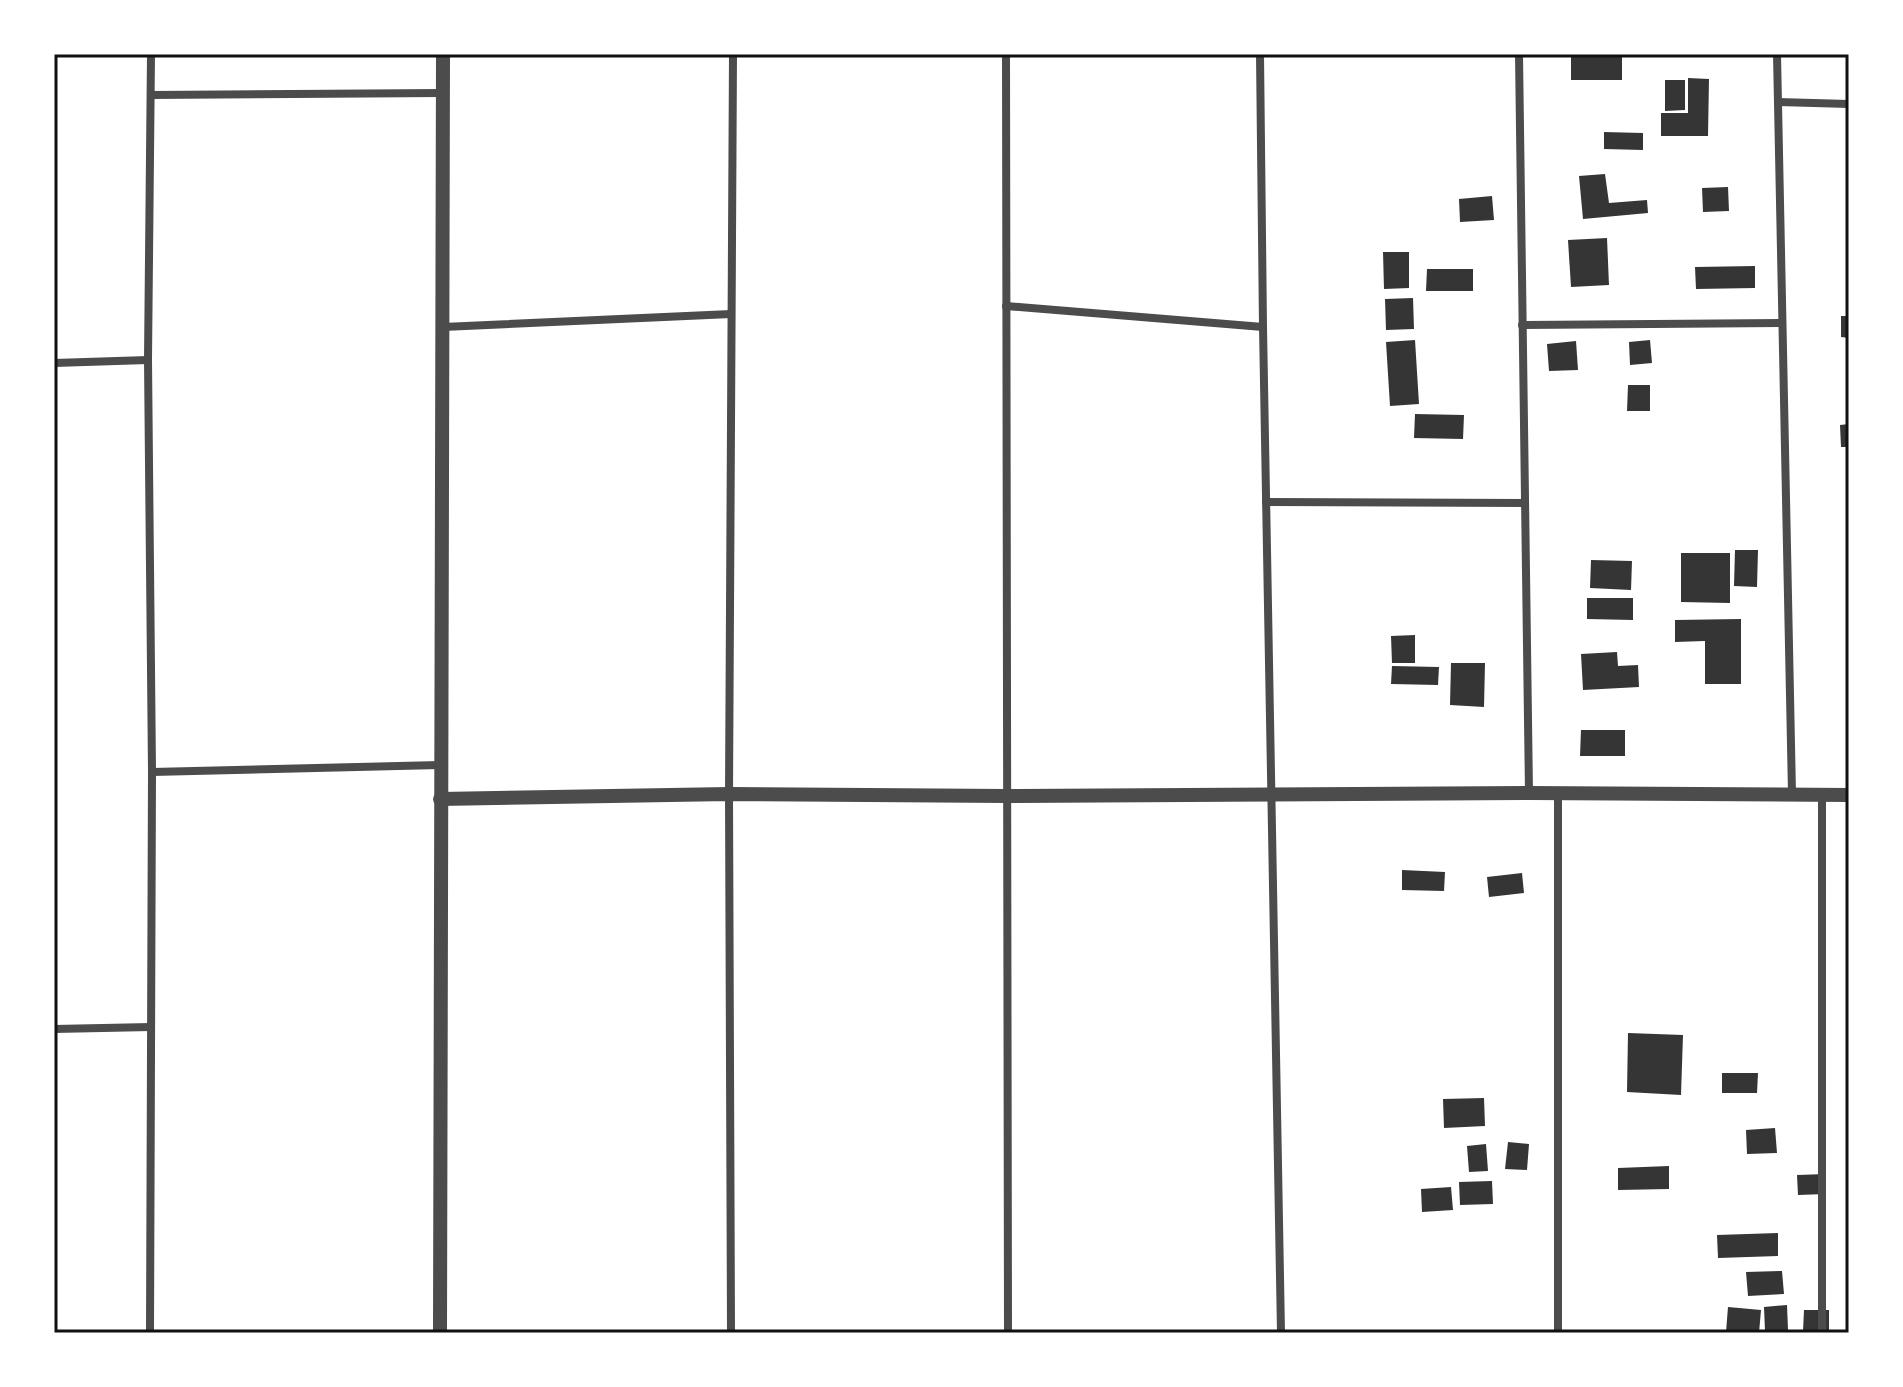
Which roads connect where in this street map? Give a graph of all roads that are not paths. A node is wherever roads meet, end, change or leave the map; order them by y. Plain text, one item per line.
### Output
1 (151, 54) edge
2 (443, 54) edge
3 (733, 54) edge
4 (1006, 54) edge
5 (1260, 54) edge
6 (1519, 54) edge
7 (1777, 54) edge
8 (442, 93) junction
9 (151, 95) junction
10 (1778, 102) junction
11 (1849, 104) edge
12 (1006, 306) junction
13 (731, 314) junction
14 (1782, 323) junction
15 (1522, 325) junction
16 (443, 327) junction
17 (1263, 327) junction
18 (148, 360) junction
19 (54, 363) edge
20 (1266, 502) junction
21 (1525, 503) junction
22 (440, 765) junction
23 (152, 772) junction
24 (1529, 793) junction
25 (729, 794) junction
26 (1271, 794) junction
27 (1792, 794) junction
28 (1558, 795) junction
29 (1822, 795) junction
30 (1849, 795) edge
31 (1006, 796) junction
32 (440, 799) junction
33 (151, 1027) junction
34 (54, 1029) edge
35 (150, 1333) edge
36 (440, 1333) edge
37 (731, 1333) edge
38 (1008, 1333) edge
39 (1281, 1333) edge
40 (1558, 1333) edge
41 (1822, 1333) edge

1 - 9 street
2 - 8 street
3 - 13 street
4 - 12 street
5 - 17 street
6 - 15 street
7 - 10 street
8 - 9 street
8 - 16 street
9 - 18 street
10 - 11 street
10 - 14 street
12 - 17 street
12 - 31 street
13 - 16 street
13 - 25 street
14 - 15 street
14 - 27 street
15 - 21 street
16 - 22 street
17 - 20 street
18 - 19 street
18 - 23 street
20 - 21 street
20 - 26 street
21 - 24 street
22 - 23 street
22 - 32 street
23 - 33 street
24 - 26 street
24 - 28 street
25 - 31 street
25 - 32 street
25 - 37 street
26 - 31 street
26 - 39 street
27 - 28 street
27 - 29 street
28 - 40 street
29 - 30 street
29 - 41 street
31 - 38 street
32 - 36 street
33 - 34 street
33 - 35 street

